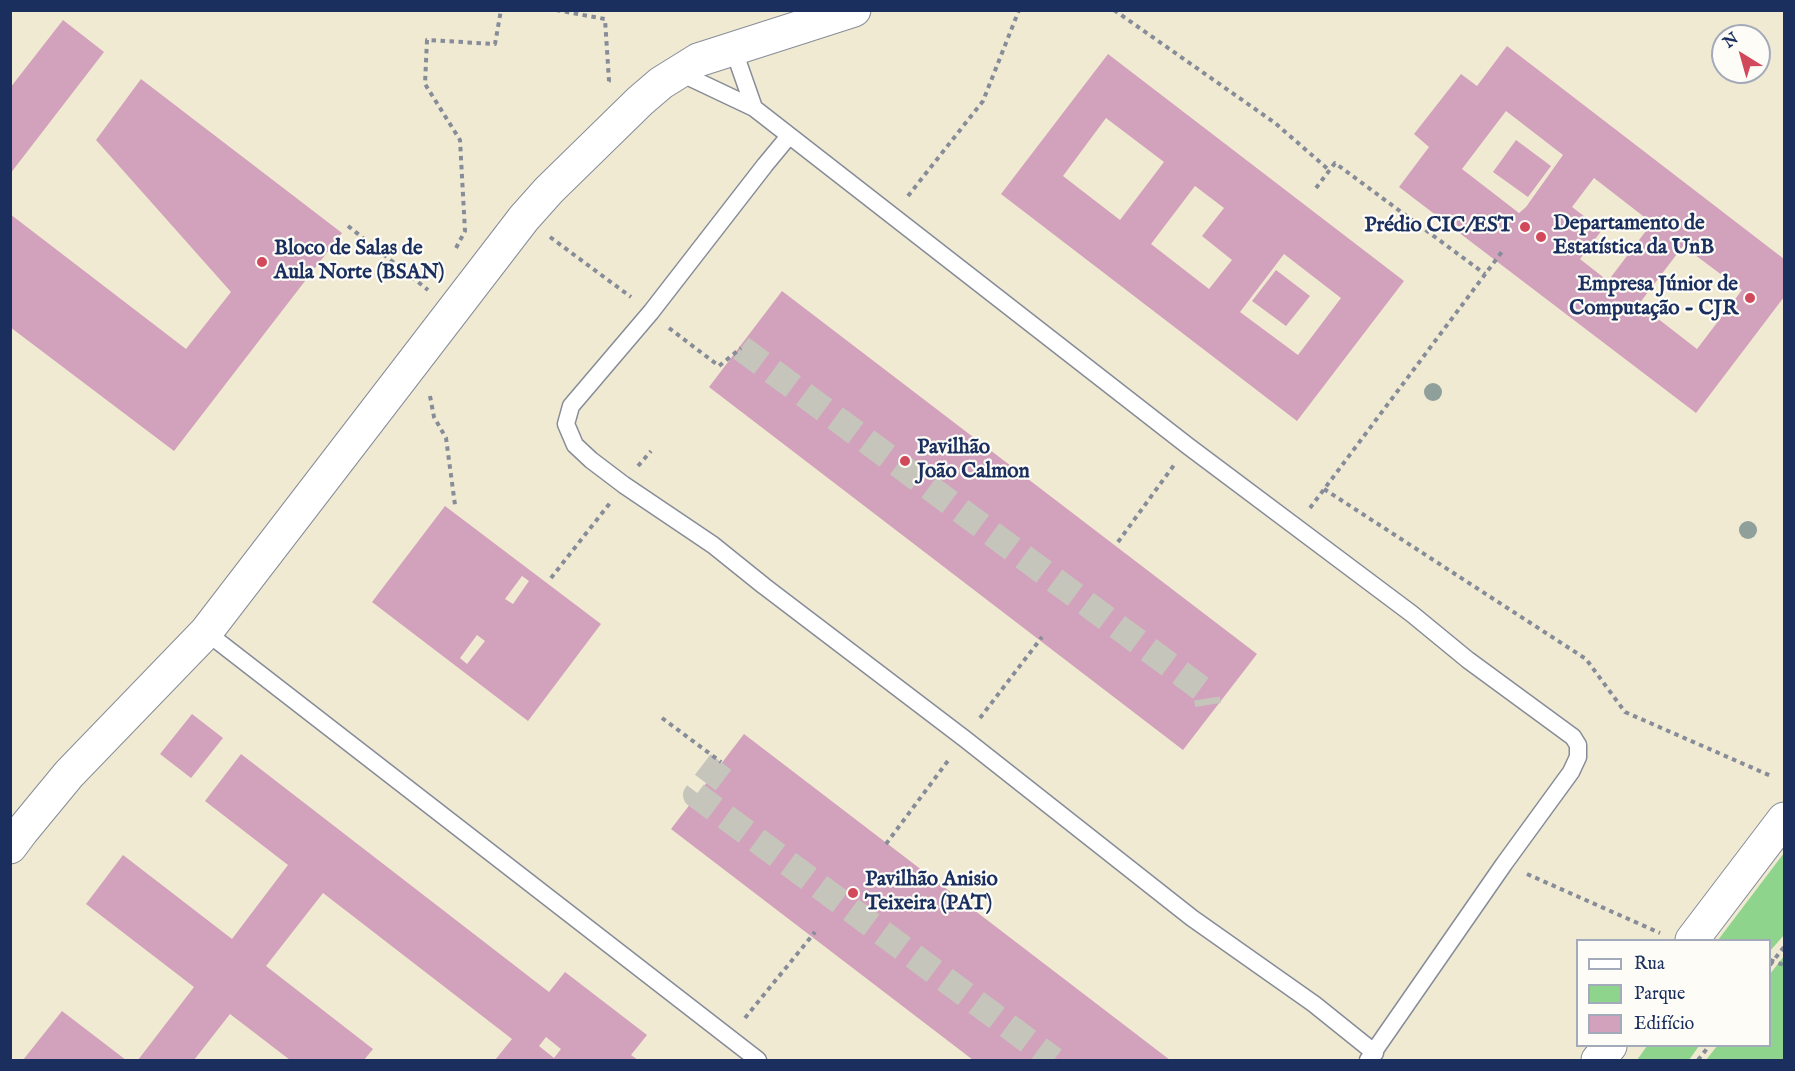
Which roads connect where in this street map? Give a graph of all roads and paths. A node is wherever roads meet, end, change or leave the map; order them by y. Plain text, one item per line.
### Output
1 (501, 10) edge
2 (556, 10) edge
3 (854, 10) edge
4 (1019, 10) edge
5 (1114, 10) edge
6 (733, 48) junction
7 (678, 72) junction
8 (602, 90) dead end
9 (754, 108) junction
10 (789, 136) junction
11 (1329, 170) junction
12 (1316, 188) dead end
13 (892, 216) junction
14 (524, 218) junction
15 (348, 226) dead end
16 (1504, 249) dead end
17 (454, 252) dead end
18 (1485, 274) junction
19 (431, 293) dead end
20 (651, 312) junction
21 (741, 348) dead end
22 (429, 389) dead end
23 (1188, 446) junction
24 (651, 451) dead end
25 (624, 485) junction
26 (1324, 489) junction
27 (456, 505) dead end
28 (1295, 527) junction
29 (1118, 542) dead end
30 (551, 578) dead end
31 (206, 632) junction
32 (662, 718) dead end
33 (721, 762) dead end
34 (1772, 776) dead end
35 (1785, 819) edge
36 (10, 848) edge
37 (1504, 864) junction
38 (815, 932) dead end
39 (1680, 938) edge
40 (1785, 947) edge
41 (1771, 960) edge
42 (1785, 965) edge
43 (728, 1037) junction
44 (1609, 1047) edge
45 (1708, 1047) edge
46 (1371, 1057) edge
47 (758, 1060) edge
48 (1598, 1060) edge
49 (1698, 1060) edge

1 - 17 path
2 - 8 path
3 - 6 street
4 - 13 path
5 - 11 path
6 - 7 street
6 - 9 lane
7 - 9 lane
7 - 14 street
9 - 10 lane
10 - 13 lane
10 - 20 lane
11 - 12 path
11 - 18 path
13 - 23 lane
14 - 20 path
14 - 31 street
15 - 19 path
16 - 18 path
18 - 26 path
20 - 21 path
20 - 25 lane
22 - 27 path
23 - 28 lane
23 - 29 path
24 - 25 path
25 - 30 path
25 - 46 lane
26 - 28 path
26 - 34 path
28 - 37 lane
31 - 36 street
31 - 43 lane
32 - 33 path
35 - 39 street
37 - 39 path
37 - 46 lane
38 - 43 path
40 - 41 path
41 - 42 path
43 - 47 lane
44 - 48 street
45 - 49 path

